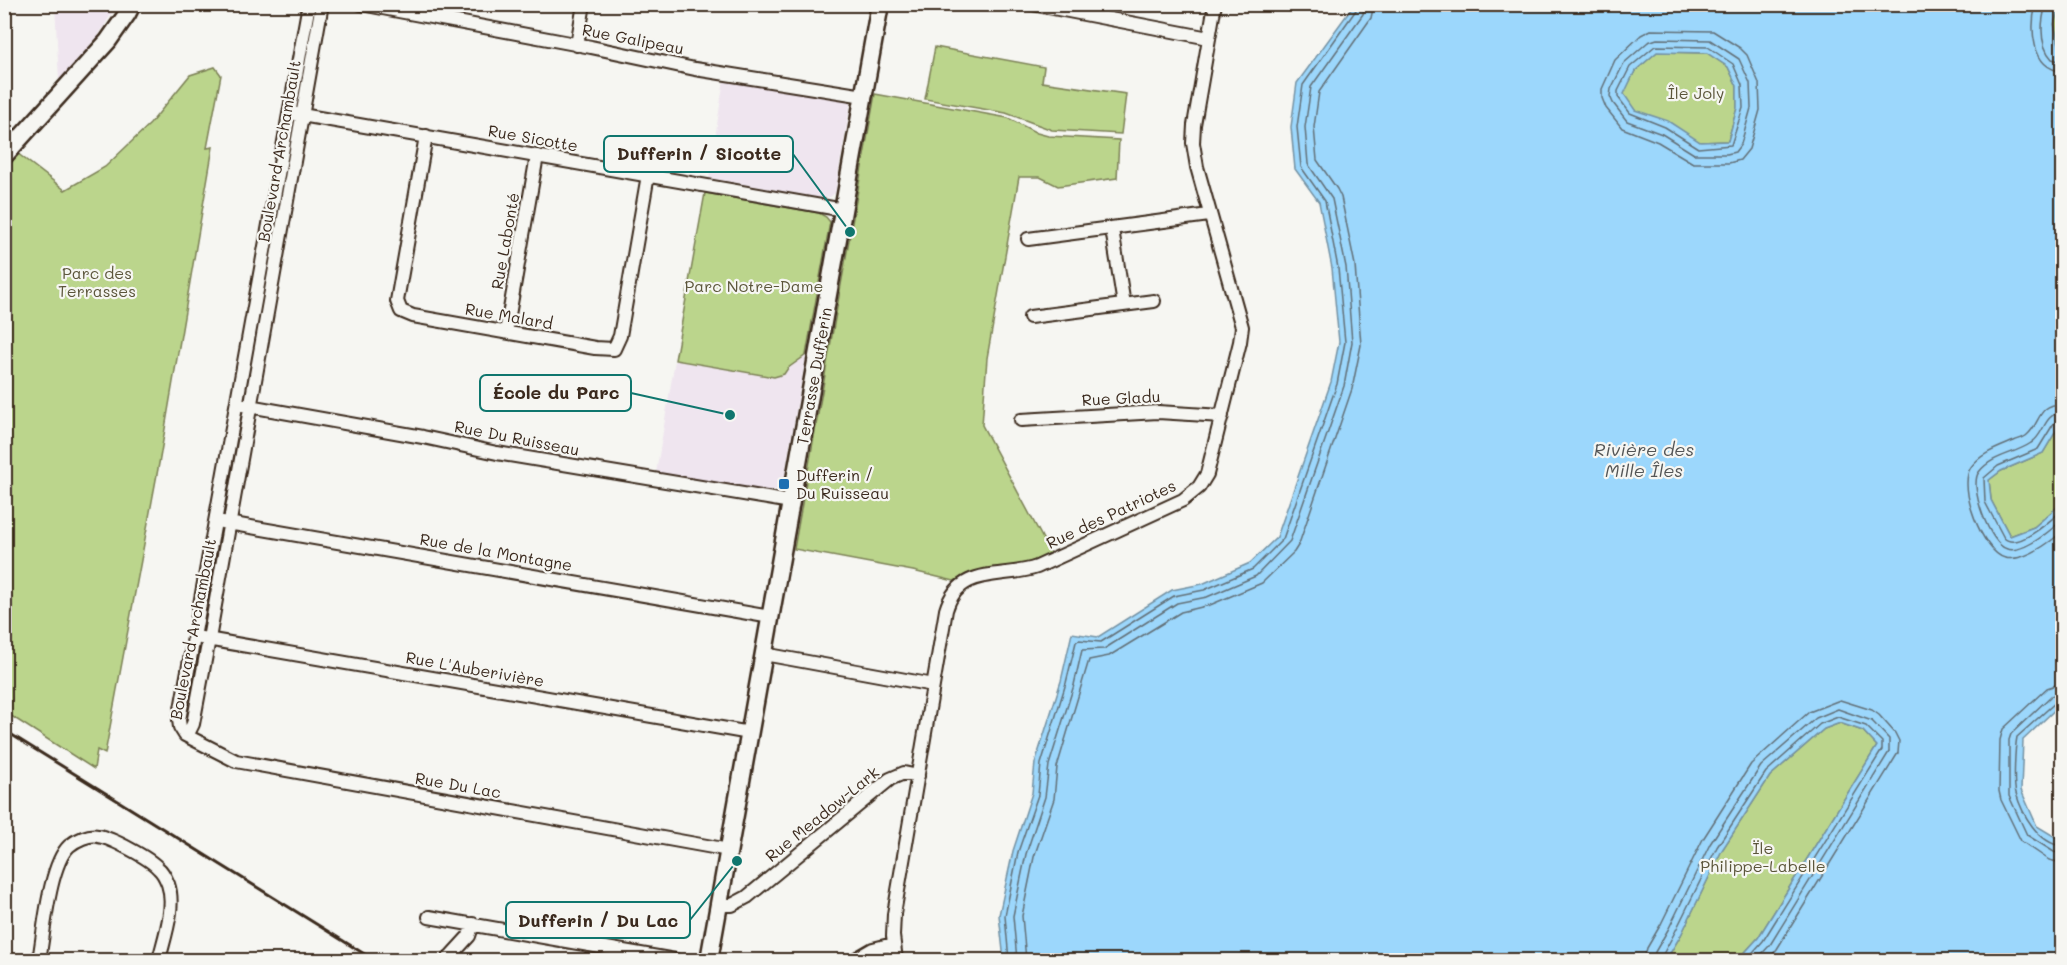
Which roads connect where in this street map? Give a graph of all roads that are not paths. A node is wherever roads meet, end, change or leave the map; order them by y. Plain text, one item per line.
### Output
1 (132, 4) edge
2 (309, 4) edge
3 (322, 4) edge
4 (584, 4) edge
5 (880, 4) edge
6 (1032, 4) edge
7 (1215, 4) edge
8 (362, 5) edge
9 (379, 6) edge
10 (1209, 38) junction
11 (577, 45) junction
12 (864, 96) junction
13 (288, 112) junction
14 (303, 115) junction
15 (426, 136) junction
16 (7, 148) edge
17 (537, 156) junction
18 (648, 175) junction
19 (844, 210) junction
20 (1209, 215) junction
21 (1112, 229) junction
22 (1028, 239) dead end
23 (259, 274) junction
24 (274, 277) junction
25 (1154, 301) dead end
26 (1124, 305) junction
27 (1030, 317) dead end
28 (506, 332) junction
29 (236, 404) junction
30 (250, 406) junction
31 (1222, 416) junction
32 (1021, 420) dead end
33 (791, 502) junction
34 (215, 521) junction
35 (229, 523) junction
36 (771, 617) junction
37 (194, 637) junction
38 (208, 639) junction
39 (764, 654) junction
40 (933, 685) junction
41 (750, 733) junction
42 (187, 736) junction
43 (918, 776) junction
44 (729, 850) junction
45 (719, 905) junction
46 (429, 917) dead end
47 (473, 924) junction
48 (893, 944) junction
49 (39, 960) edge
50 (159, 960) edge
51 (447, 960) edge
52 (675, 960) edge
53 (709, 960) edge
54 (854, 960) edge
55 (896, 960) edge

1 - 16 street
2 - 13 street, Boulevard Archambault
3 - 14 street, Boulevard Archambault
4 - 11 street
5 - 12 street, Terrasse Dufferin
6 - 10 street
7 - 10 street, Rue des Patriotes
8 - 9 street, Rue Galipeau
9 - 11 street, Rue Galipeau
10 - 20 street, Rue des Patriotes
11 - 12 street, Rue Galipeau
12 - 19 street, Terrasse Dufferin
13 - 14 street, Rue Sicotte
13 - 23 street, Boulevard Archambault
14 - 15 street, Rue Sicotte
14 - 24 street, Boulevard Archambault
15 - 17 street, Rue Sicotte
15 - 28 street, Rue Malard
17 - 18 street, Rue Sicotte
17 - 28 street, Rue Labonté
18 - 19 street, Rue Sicotte
18 - 28 street, Rue Malard
19 - 33 street, Terrasse Dufferin
20 - 21 street
20 - 31 street, Rue des Patriotes
21 - 22 street
21 - 26 street
23 - 24 street
23 - 29 street, Boulevard Archambault
24 - 30 street, Boulevard Archambault
25 - 26 street
26 - 27 street
29 - 30 street, Rue Du Ruisseau
29 - 34 street, Boulevard Archambault
30 - 33 street, Rue Du Ruisseau
30 - 35 street, Boulevard Archambault
31 - 32 street, Rue Gladu
31 - 40 street, Rue des Patriotes
33 - 36 street, Terrasse Dufferin
34 - 35 street, Rue de la Montagne
34 - 37 street, Boulevard Archambault
35 - 36 street, Rue de la Montagne
35 - 38 street, Boulevard Archambault
36 - 39 street, Terrasse Dufferin
37 - 38 street, Rue L'Auberivière
37 - 42 street, Boulevard Archambault
38 - 41 street, Rue L'Auberivière
38 - 42 street, Boulevard Archambault
39 - 40 street
39 - 41 street, Terrasse Dufferin
40 - 43 street, Rue des Patriotes
41 - 44 street, Terrasse Dufferin
42 - 44 street, Rue Du Lac
43 - 45 street, Rue Meadow-Lark
43 - 48 street, Rue des Patriotes
44 - 45 street, Terrasse Dufferin
45 - 53 street, Terrasse Dufferin
46 - 47 street
47 - 51 street
47 - 52 street
48 - 54 street
48 - 55 street, Rue des Patriotes
49 - 50 street

